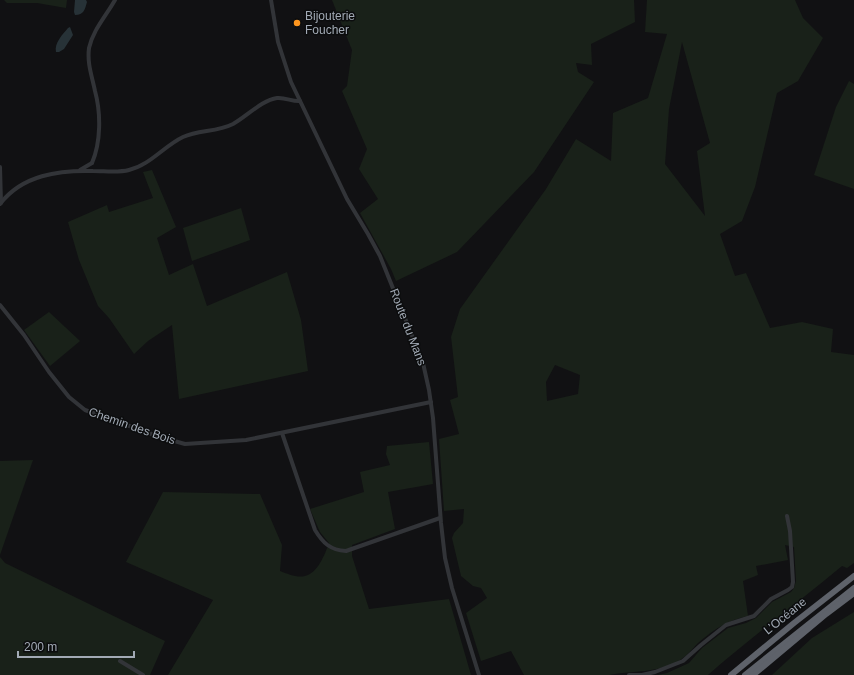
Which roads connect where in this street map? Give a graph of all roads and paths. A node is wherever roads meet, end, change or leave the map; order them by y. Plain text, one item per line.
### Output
1 (115, 0) edge
2 (271, 0) edge
3 (300, 101) junction
4 (92, 163) junction
5 (0, 167) edge
6 (78, 171) junction
7 (94, 171) junction
8 (0, 203) edge
9 (0, 305) edge
10 (431, 402) junction
11 (282, 433) junction
12 (787, 516) dead end
13 (440, 518) junction
14 (854, 576) edge
15 (854, 588) edge
16 (854, 593) edge
17 (120, 661) dead end
18 (143, 675) edge
19 (479, 675) edge
20 (629, 675) edge
21 (731, 675) edge
22 (745, 675) edge
23 (753, 675) edge

1 - 4 street
2 - 3 street, Route du Mans
3 - 7 street
3 - 10 street, Route du Mans
4 - 6 street
4 - 7 street
5 - 8 street
6 - 7 street
6 - 8 street
9 - 11 street, Chemin des Bois
10 - 11 street, Chemin des Bois
10 - 13 street, Route du Mans
11 - 13 street
12 - 20 street
13 - 19 street, Route du Mans
14 - 21 highway, L’Océane
15 - 22 highway, L’Océane
16 - 23 highway
17 - 18 street

